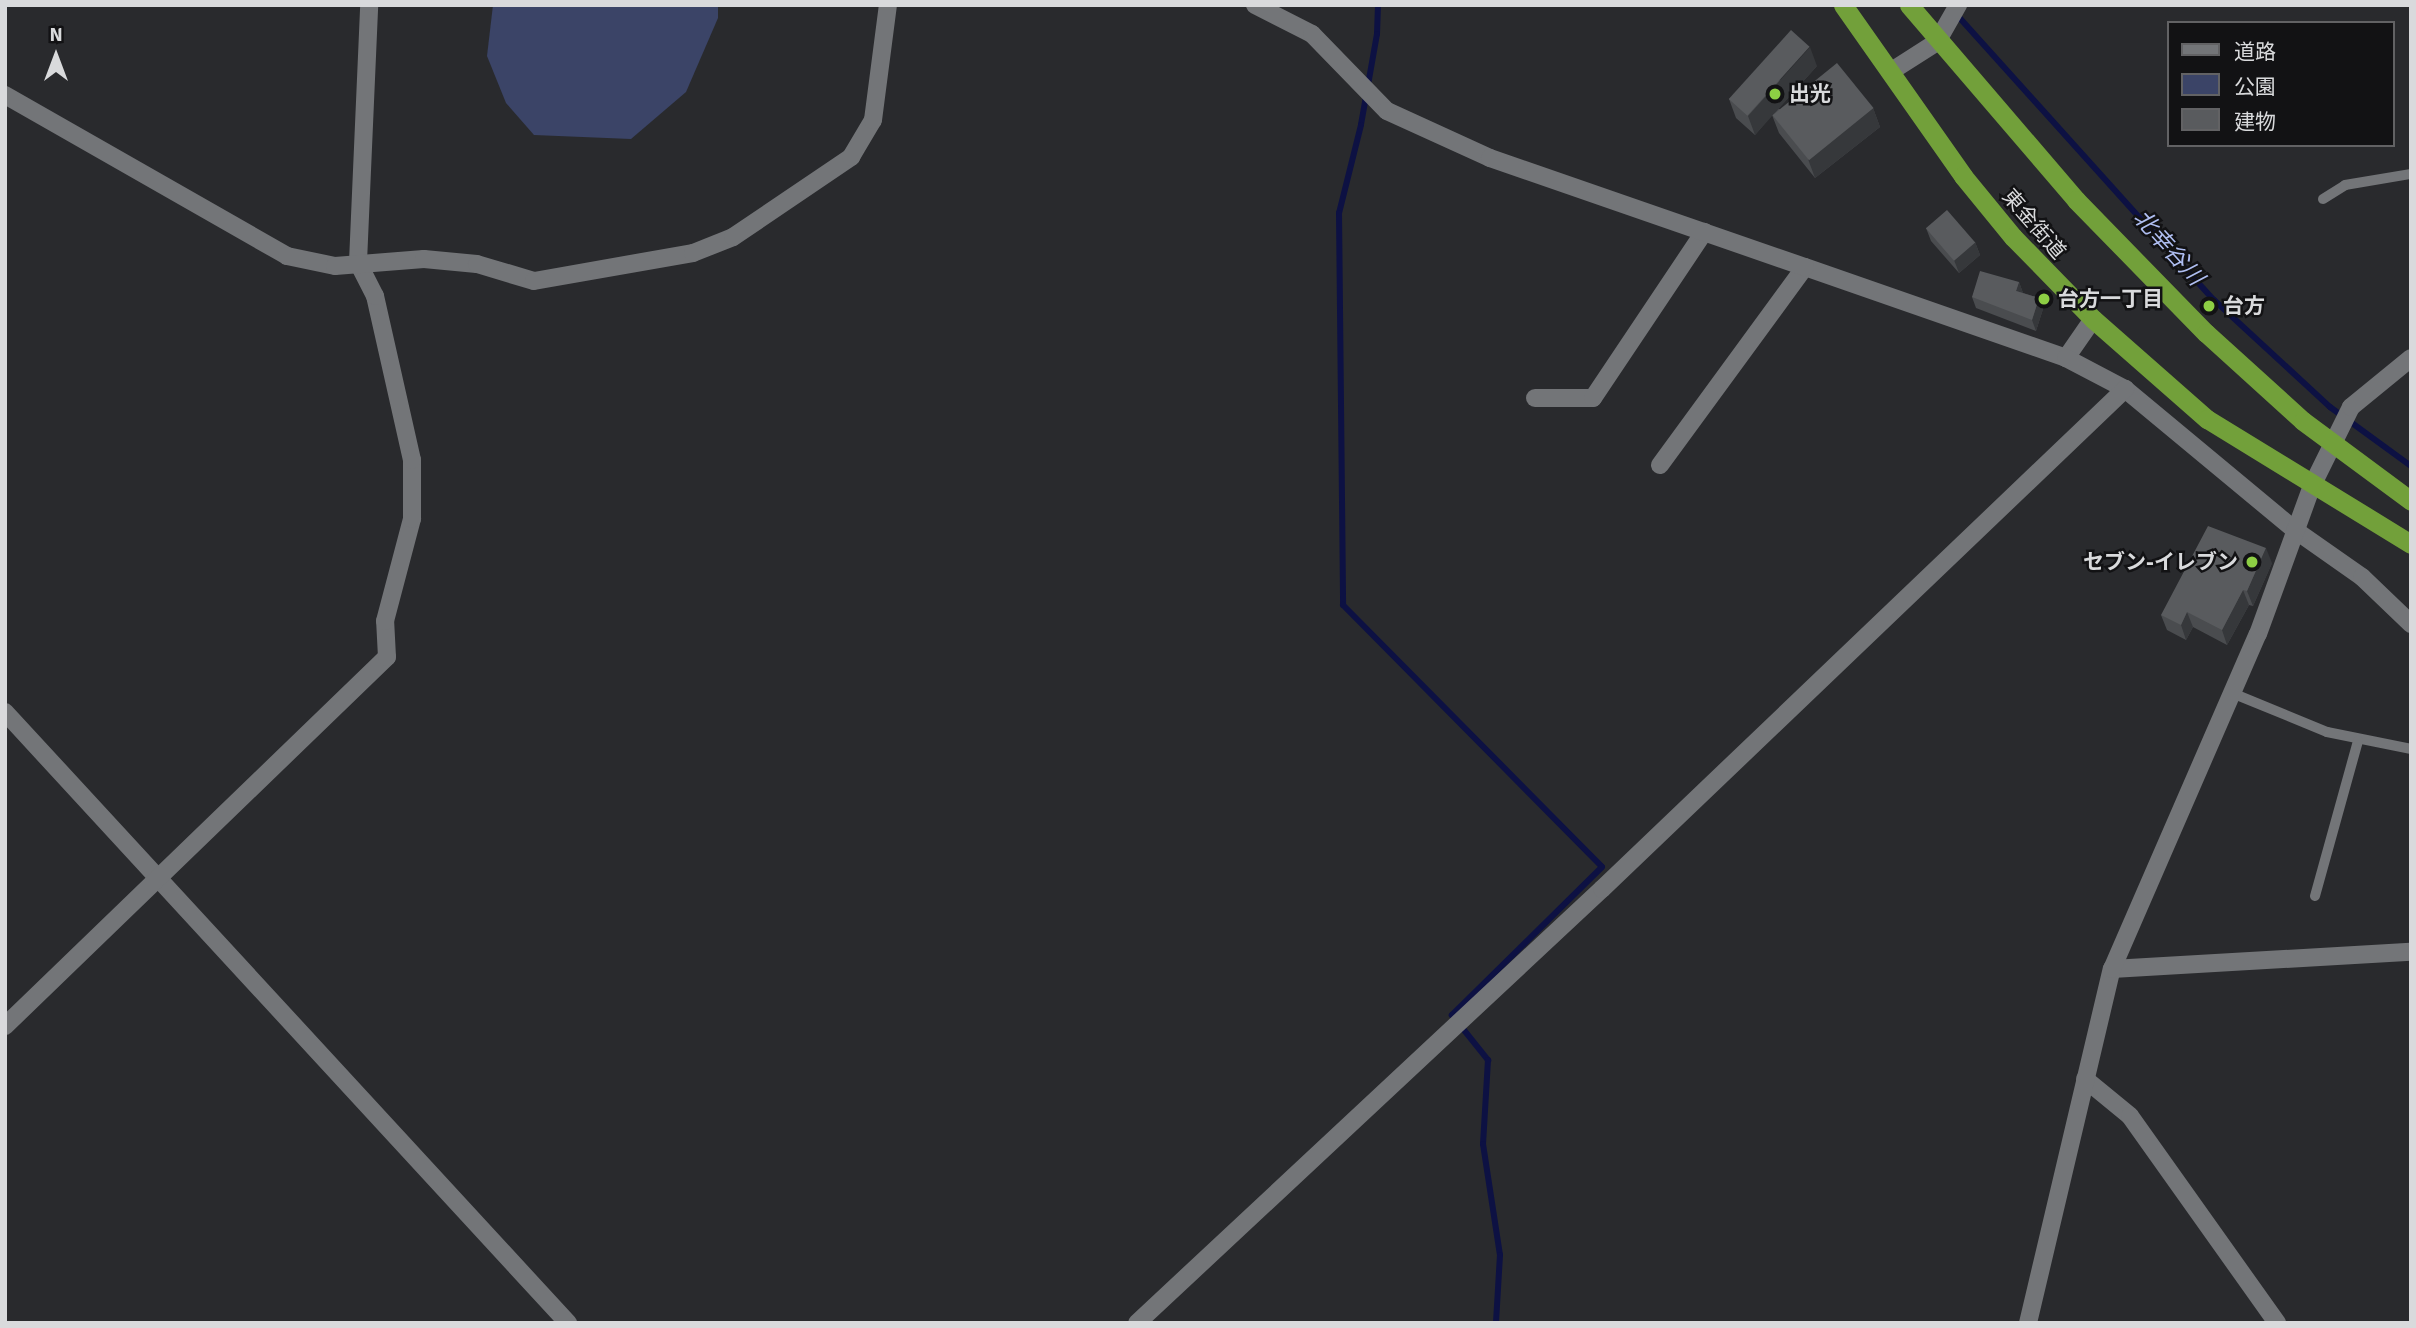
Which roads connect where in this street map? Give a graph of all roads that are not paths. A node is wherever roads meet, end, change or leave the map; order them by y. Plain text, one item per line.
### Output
1 (369, 5) edge
2 (888, 5) edge
3 (1255, 5) edge
4 (1843, 5) edge
5 (1909, 5) edge
6 (1958, 5) edge
7 (1937, 42) junction
8 (1890, 72) junction
9 (5, 95) edge
10 (2411, 174) edge
11 (2323, 199) dead end
12 (1704, 232) junction
13 (358, 262) junction
14 (1805, 267) junction
15 (2093, 319) junction
16 (2066, 358) junction
17 (2411, 358) edge
18 (2125, 389) junction
19 (1535, 398) dead end
20 (2333, 443) junction
21 (1660, 465) dead end
22 (2312, 486) junction
23 (2411, 501) edge
24 (2295, 530) junction
25 (2411, 544) edge
26 (2411, 624) edge
27 (2232, 693) junction
28 (5, 712) edge
29 (2358, 741) junction
30 (2411, 749) edge
31 (159, 878) junction
32 (2315, 896) dead end
33 (2411, 952) edge
34 (2112, 969) junction
35 (5, 1026) edge
36 (2085, 1079) junction
37 (568, 1323) edge
38 (1137, 1323) edge
39 (2028, 1323) edge
40 (2277, 1323) edge

1 - 13 street
2 - 13 street
3 - 12 street
4 - 8 highway, 東金街道
5 - 7 highway
6 - 7 street
7 - 8 street
7 - 20 highway
8 - 15 highway, 東金街道
9 - 13 street
10 - 11 lane
12 - 14 street
12 - 19 street
13 - 31 street
14 - 16 street
14 - 21 street
15 - 16 street
15 - 22 highway, 東金街道
16 - 18 street
17 - 20 street
18 - 24 street
18 - 38 street
20 - 22 street
20 - 23 highway
22 - 24 street
22 - 25 highway, 東金街道
24 - 26 street
24 - 27 street
27 - 29 lane
27 - 34 street
28 - 31 street
29 - 30 lane
29 - 32 lane
31 - 35 street
31 - 37 street
33 - 34 street
34 - 36 street
36 - 39 street
36 - 40 street

